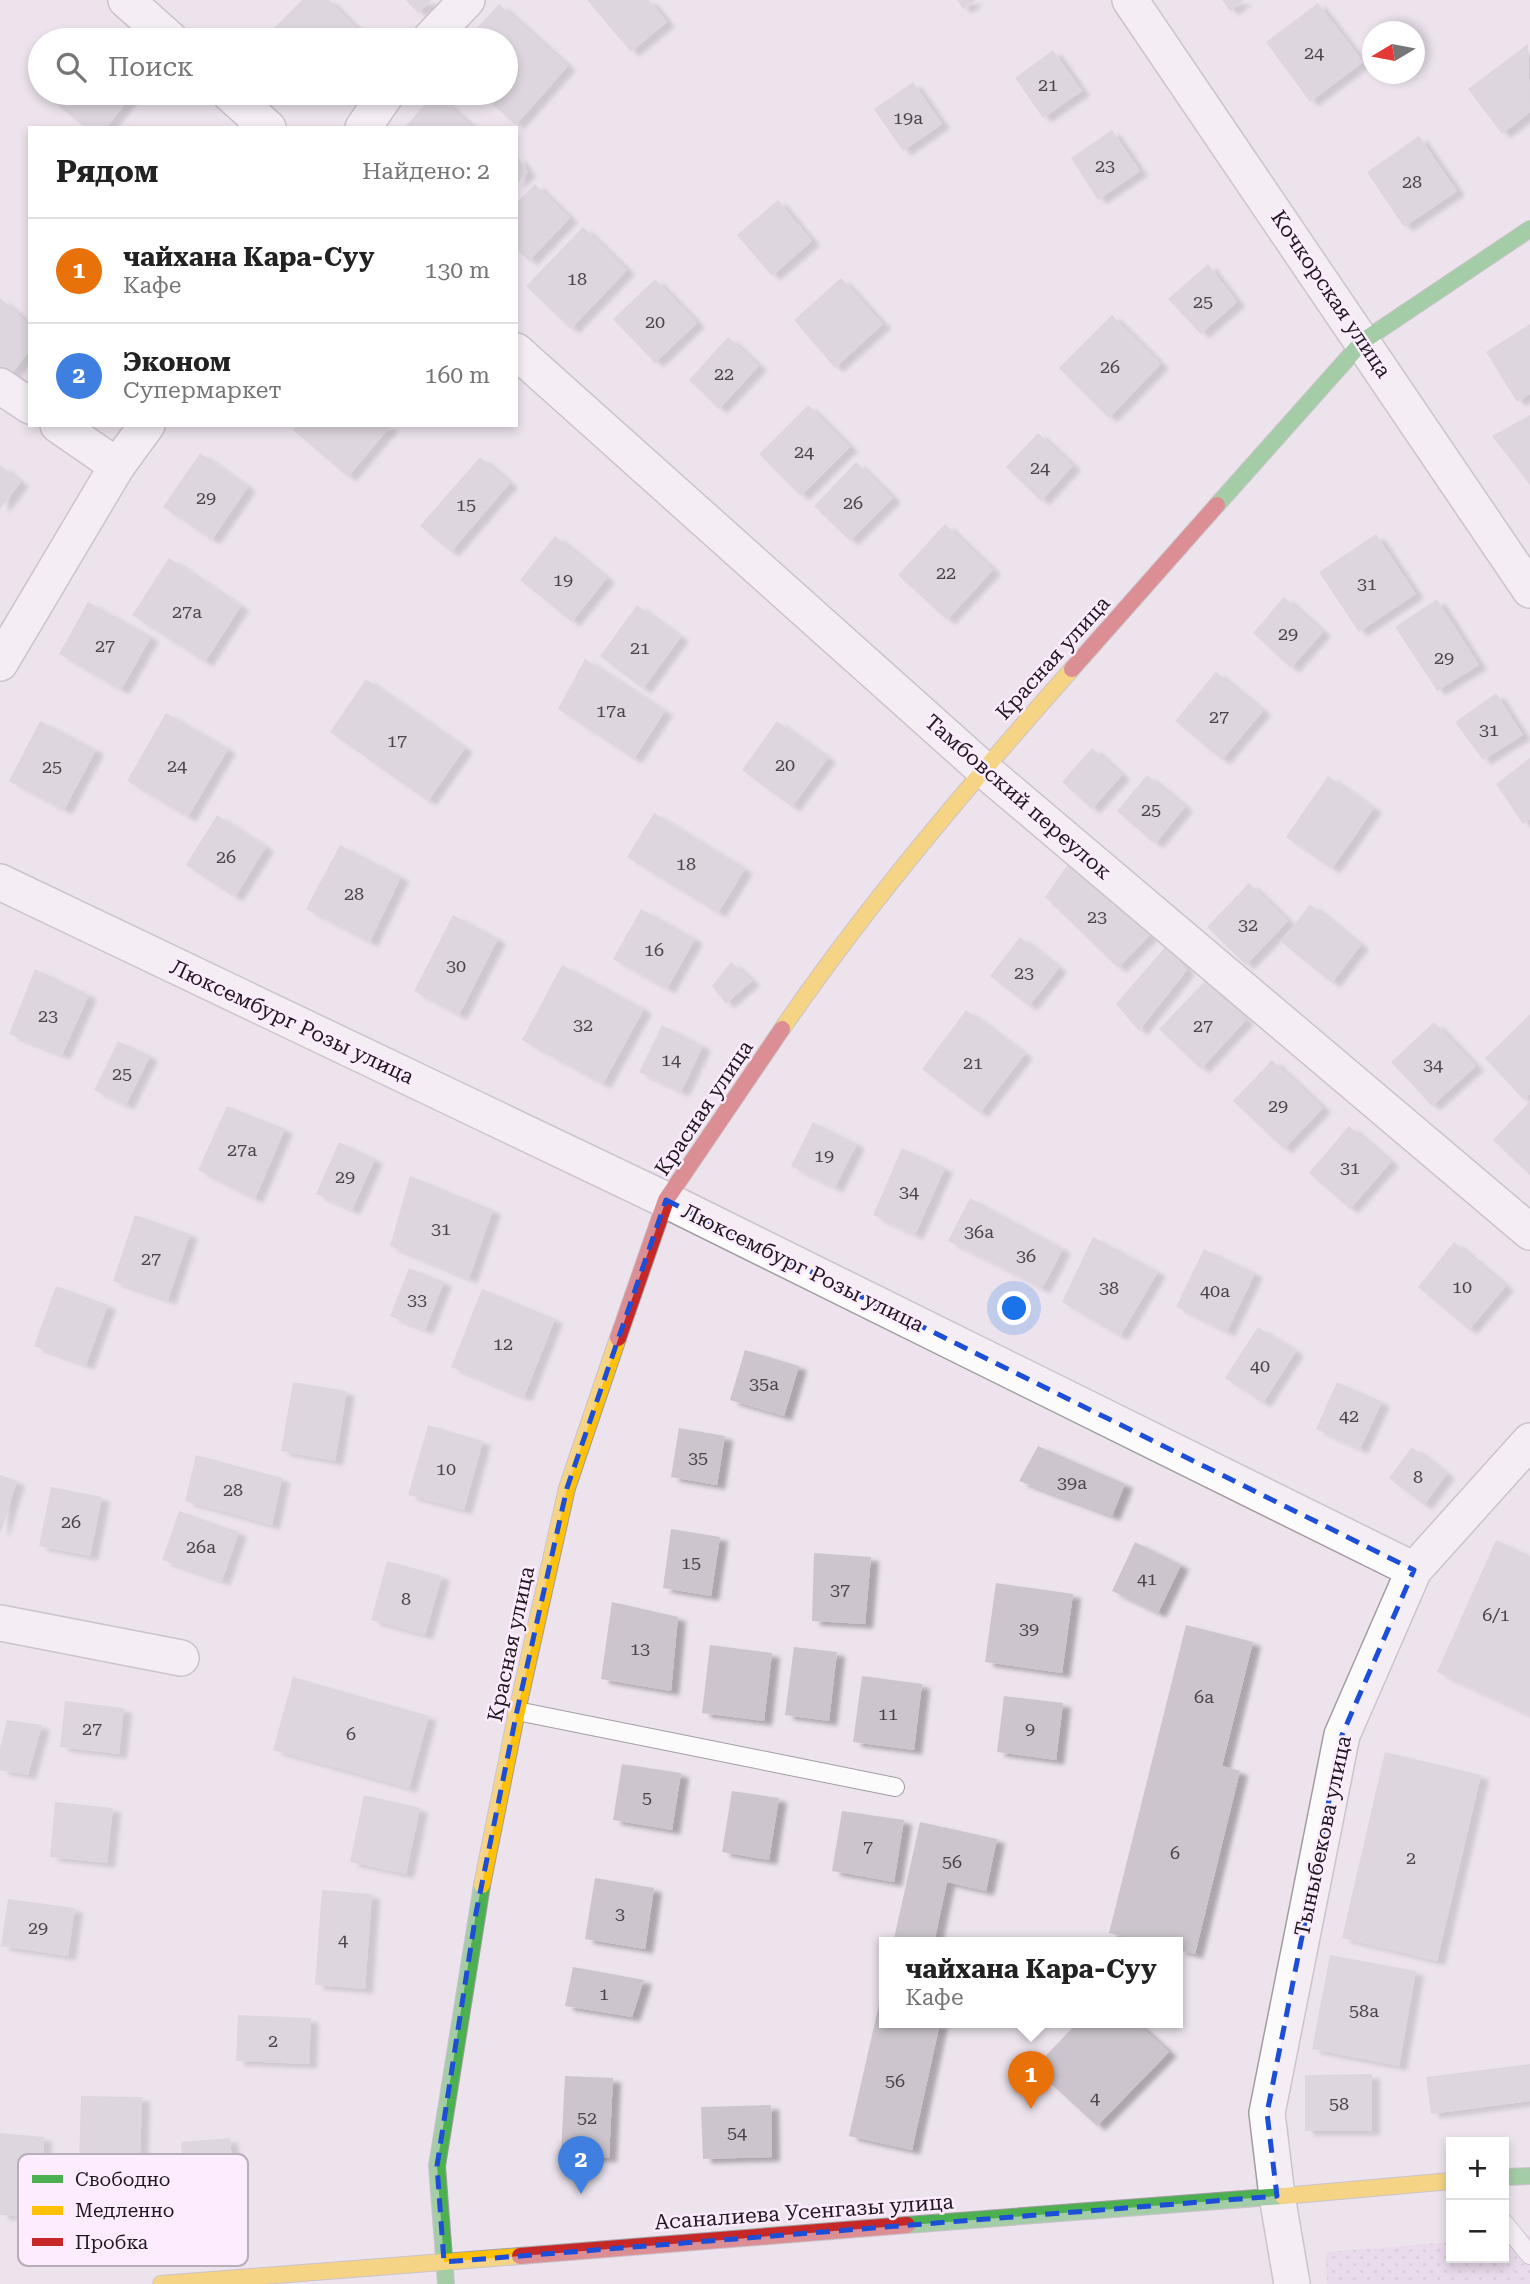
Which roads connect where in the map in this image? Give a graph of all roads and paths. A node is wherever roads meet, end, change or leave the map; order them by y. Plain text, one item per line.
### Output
1 (126, 0) edge
2 (467, 0) edge
3 (1130, 0) edge
4 (158, 28) edge
5 (440, 28) edge
6 (242, 105) edge
7 (379, 105) edge
8 (266, 126) edge
9 (364, 126) edge
10 (1530, 229) edge
11 (1363, 341) junction
12 (518, 353) edge
13 (0, 386) edge
14 (28, 405) edge
15 (61, 427) edge
16 (146, 427) edge
17 (117, 466) junction
18 (1530, 590) edge
19 (0, 663) edge
20 (983, 769) junction
21 (0, 883) edge
22 (666, 1200) junction
23 (1530, 1232) edge
24 (1530, 1441) edge
25 (1414, 1570) junction
26 (0, 1623) edge
27 (181, 1658) dead end
28 (517, 1711) junction
29 (895, 1787) dead end
30 (1530, 2176) edge
31 (1509, 2177) edge
32 (1446, 2181) edge
33 (1277, 2196) junction
34 (1509, 2229) edge
35 (1530, 2255) edge
36 (444, 2262) junction
37 (161, 2284) edge
38 (446, 2284) edge
39 (1292, 2284) edge

1 - 4 street
2 - 5 street
3 - 11 street, Кочкорская улица
6 - 8 street
7 - 9 street
10 - 11 street, Красная улица
11 - 18 street, Кочкорская улица
11 - 20 street, Красная улица
12 - 20 street, Тамбовский переулок
13 - 14 street
15 - 17 street
16 - 17 street
17 - 19 street
20 - 22 street, Красная улица
20 - 23 street, Тамбовский переулок
21 - 22 street, Люксембург Розы улица
22 - 25 street, Люксембург Розы улица
22 - 28 street, Красная улица
24 - 25 street, Тыныбекова улица
25 - 33 street, Тыныбекова улица
26 - 27 street
28 - 29 lane
28 - 36 street, Красная улица
30 - 31 street
32 - 33 street, Асаналиева Усенгазы улица
33 - 36 street, Асаналиева Усенгазы улица
33 - 39 street, Тыныбекова улица
34 - 35 lane
36 - 37 street, Асаналиева Усенгазы улица
36 - 38 street, Красная улица

